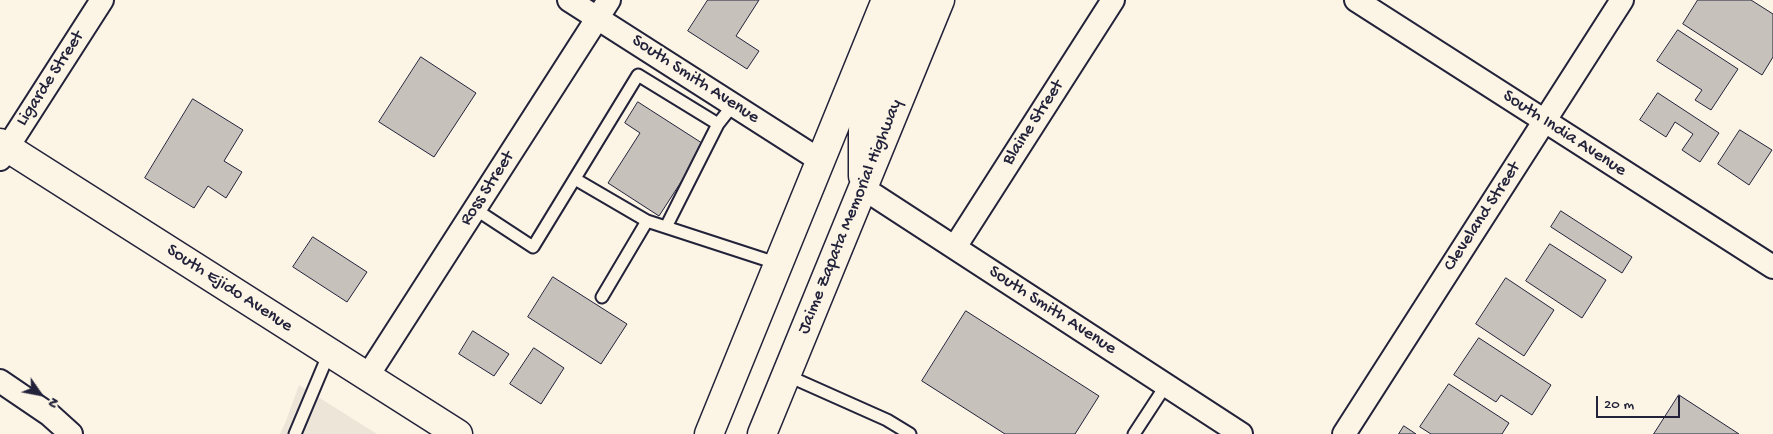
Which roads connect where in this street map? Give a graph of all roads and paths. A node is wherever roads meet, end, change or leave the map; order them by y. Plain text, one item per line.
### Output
1 (102, 0) edge
2 (569, 0) edge
3 (886, 0) edge
4 (915, 0) edge
5 (940, 0) edge
6 (1113, 0) edge
7 (1356, 0) edge
8 (1622, 0) edge
9 (603, 9) edge
10 (733, 104) junction
11 (1544, 122) junction
12 (718, 124) junction
13 (2, 150) edge
14 (821, 161) junction
15 (575, 179) junction
16 (863, 188) junction
17 (475, 209) junction
18 (647, 221) junction
19 (666, 227) junction
20 (955, 247) junction
21 (779, 264) junction
22 (1773, 267) edge
23 (602, 297) dead end
24 (329, 353) junction
25 (786, 376) junction
26 (367, 378) junction
27 (0, 382) edge
28 (1166, 385) junction
29 (71, 434) edge
30 (294, 434) edge
31 (458, 434) edge
32 (708, 434) edge
33 (762, 434) edge
34 (910, 434) edge
35 (1134, 434) edge
36 (1241, 434) edge
37 (1344, 434) edge

1 - 13 street, Ligarde Street
2 - 9 street, South Smith Avenue
3 - 14 main road
4 - 16 main road
5 - 16 main road, Jaime Zapata Memorial Highway
6 - 20 street, Blaine Street
7 - 11 street, South India Avenue
8 - 11 street, Cleveland Street
9 - 10 street, South Smith Avenue
9 - 17 street, Ross Street
10 - 12 lane
10 - 14 street, South Smith Avenue
11 - 22 street, South India Avenue
11 - 37 street, Cleveland Street
12 - 15 lane
12 - 19 lane
13 - 24 main road, South Ejido Avenue
14 - 21 main road
15 - 17 lane
15 - 18 lane
16 - 20 street, South Smith Avenue
16 - 25 main road, Jaime Zapata Memorial Highway
17 - 26 street, Ross Street
18 - 19 lane
18 - 23 lane
19 - 21 lane
20 - 28 street, South Smith Avenue
21 - 32 main road
24 - 26 main road, South Ejido Avenue
24 - 30 lane
25 - 33 main road, Jaime Zapata Memorial Highway
25 - 34 lane
26 - 31 main road, South Ejido Avenue
27 - 29 street
28 - 35 lane
28 - 36 street, South Smith Avenue

